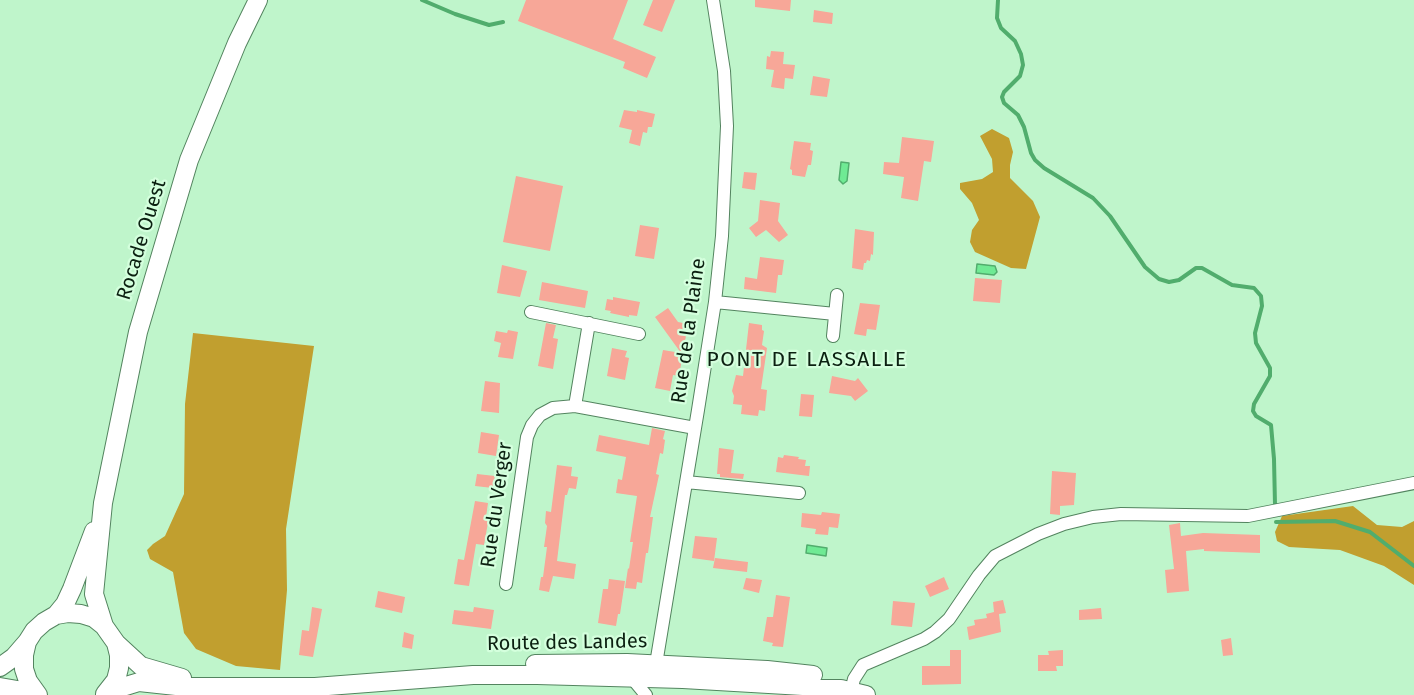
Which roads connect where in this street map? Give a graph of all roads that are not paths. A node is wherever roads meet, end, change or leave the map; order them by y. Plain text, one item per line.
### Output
1 (258, 0) edge
2 (713, 0) edge
3 (837, 295) dead end
4 (715, 302) junction
5 (531, 312) dead end
6 (835, 314) junction
7 (589, 324) junction
8 (639, 334) dead end
9 (833, 336) dead end
10 (575, 406) junction
11 (695, 428) junction
12 (686, 482) junction
13 (1414, 483) edge
14 (799, 493) dead end
15 (103, 504) junction
16 (506, 584) dead end
17 (56, 615) junction
18 (104, 626) junction
19 (27, 642) junction
20 (116, 643) junction
21 (656, 664) junction
22 (0, 667) edge
23 (635, 678) junction
24 (222, 686) junction
25 (291, 686) junction
26 (0, 687) edge
27 (853, 692) edge
28 (107, 693) edge
29 (37, 694) edge
30 (646, 695) edge

1 - 15 main road, Rocade Ouest
2 - 4 street, Rue de la Plaine
3 - 6 street
4 - 6 street
4 - 11 street, Rue de la Plaine
5 - 7 street
6 - 9 street
7 - 8 street
7 - 10 street
10 - 11 street, Rue du Verger
10 - 16 street, Rue du Verger
11 - 12 street, Rue de la Plaine
12 - 14 street
12 - 21 street, Rue de la Plaine
13 - 27 street
15 - 17 main road, Rocade Ouest
15 - 18 main road, Rocade Ouest
17 - 18 main road
17 - 19 main road
18 - 20 main road, Route des Landes
19 - 22 main road
19 - 29 main road
20 - 24 main road, Route des Landes
20 - 28 main road
21 - 23 street
21 - 25 main road, Route des Landes
21 - 27 main road, Route des Landes
23 - 25 main road, Route des Landes
23 - 27 main road, Route des Landes
23 - 30 street
24 - 25 main road, Route des Landes
24 - 28 main road, Route des Landes
26 - 29 main road

